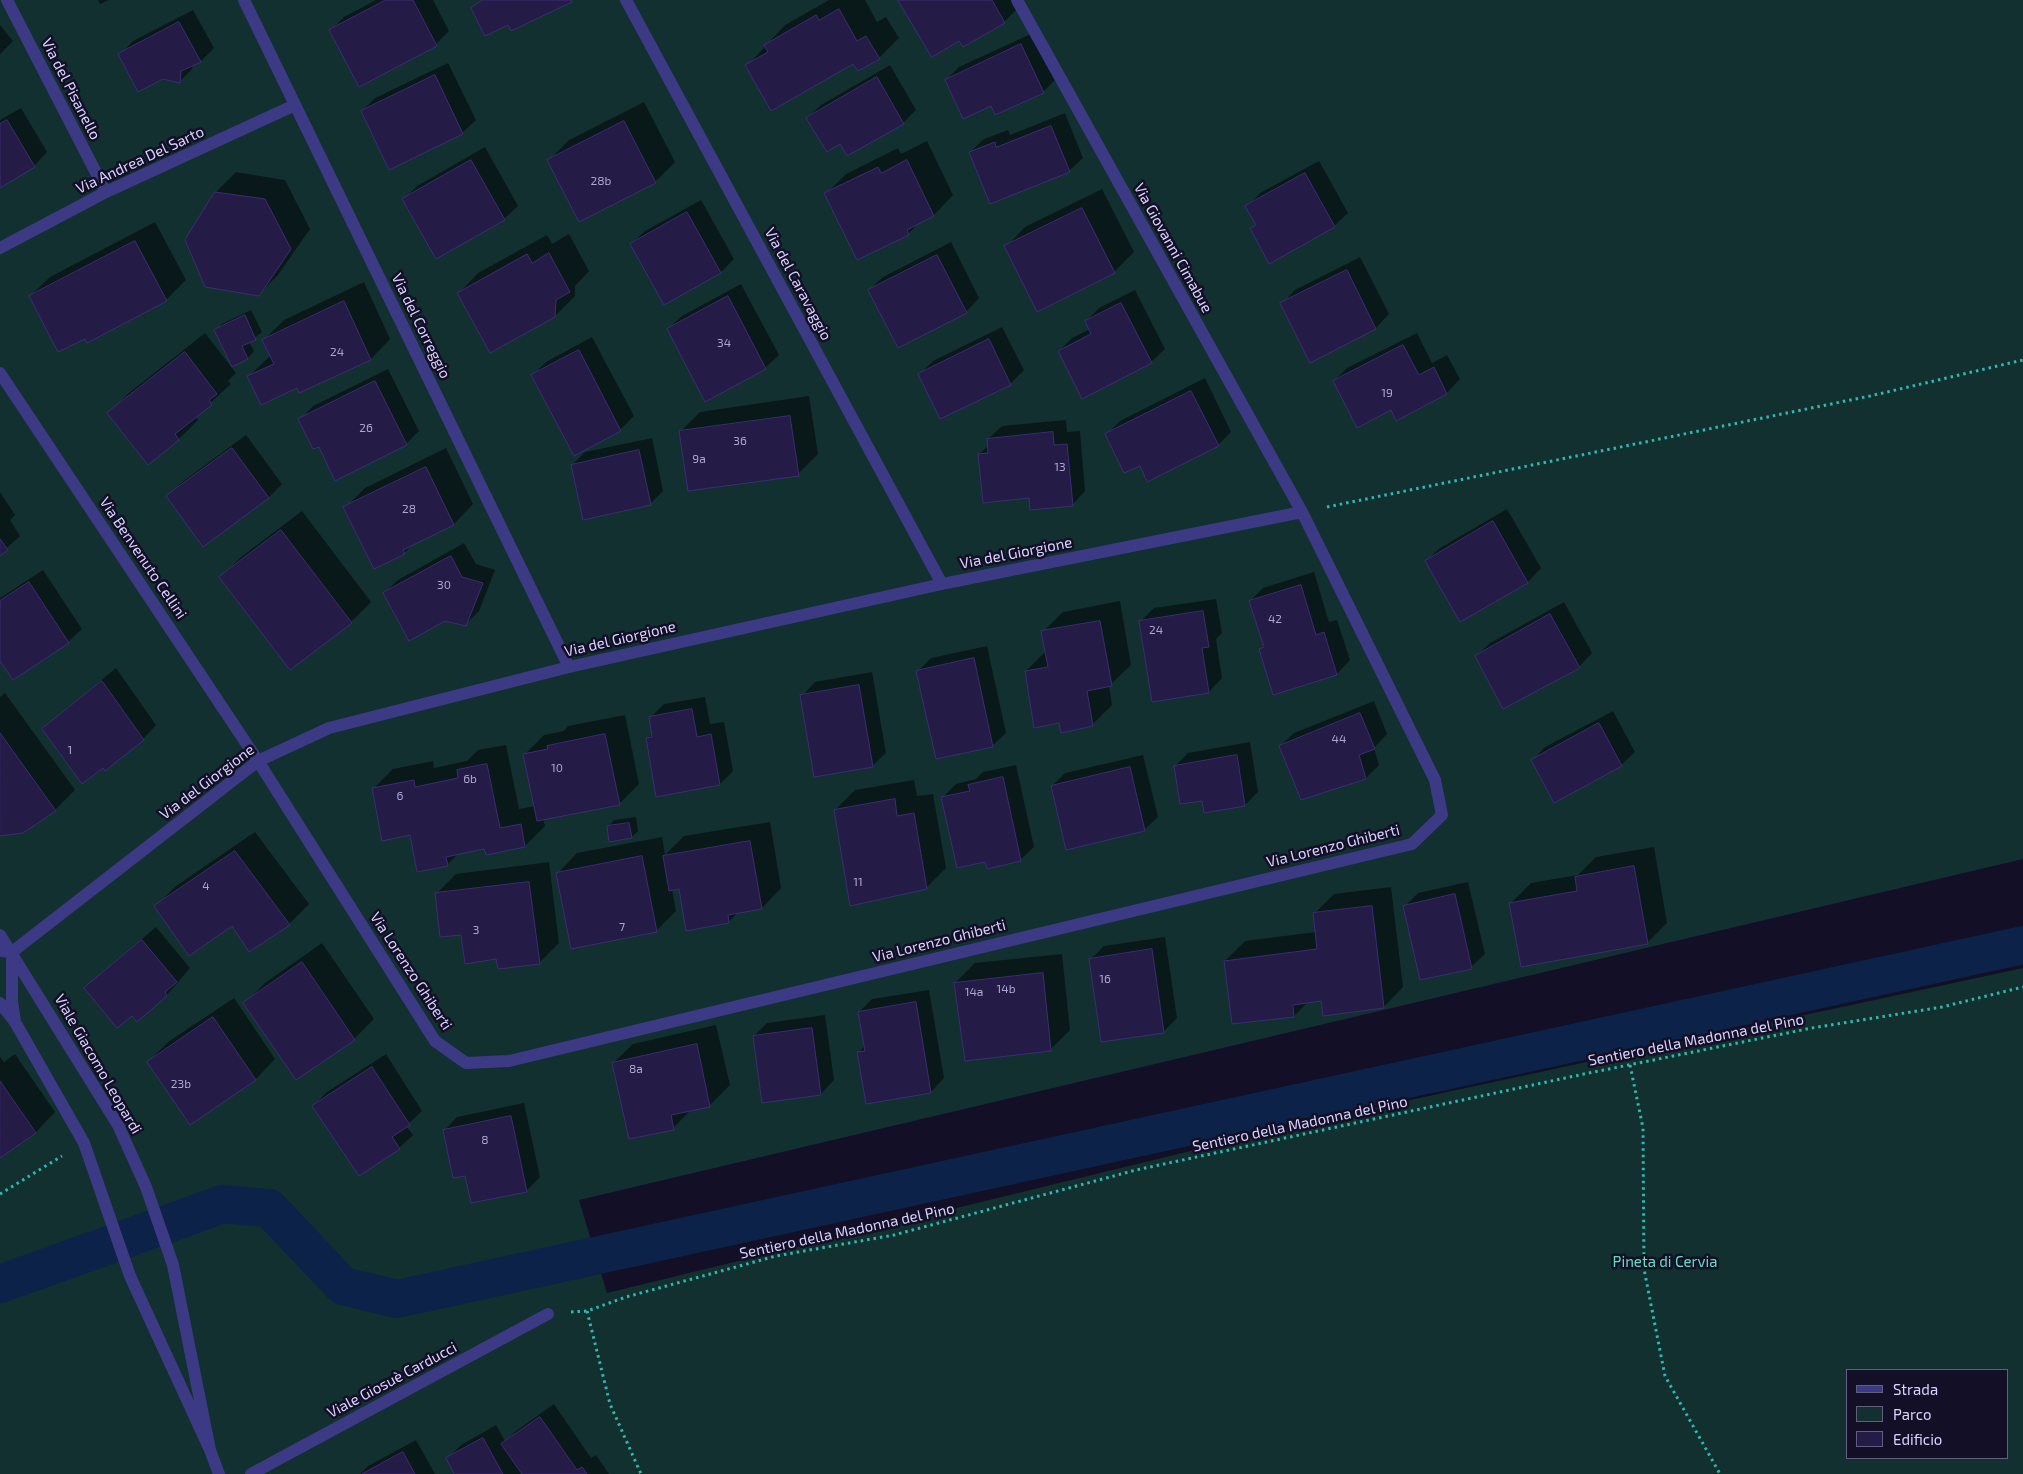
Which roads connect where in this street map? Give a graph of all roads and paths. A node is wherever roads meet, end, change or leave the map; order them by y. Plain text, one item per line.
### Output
1 (7, 0) edge
2 (244, 0) edge
3 (626, 0) edge
4 (1017, 0) edge
5 (296, 105) junction
6 (106, 192) junction
7 (0, 248) edge
8 (2023, 360) edge
9 (0, 373) edge
10 (1302, 512) junction
11 (942, 584) junction
12 (569, 667) junction
13 (258, 761) junction
14 (0, 935) edge
15 (6, 952) edge
16 (2023, 987) edge
17 (0, 1003) edge
18 (15, 1022) junction
19 (1630, 1065) junction
20 (84, 1143) junction
21 (0, 1194) edge
22 (548, 1314) dead end
23 (210, 1450) junction
24 (218, 1474) edge
25 (252, 1474) edge
26 (641, 1474) edge
27 (1720, 1474) edge

1 - 6 street, Via del Pisanello
2 - 5 street, Via del Correggio
3 - 11 street, Via del Caravaggio
4 - 10 street, Via Giovanni Cimabue
5 - 6 street, Via Andrea Del Sarto
5 - 12 street, Via del Correggio
6 - 7 street, Via Andrea Del Sarto
8 - 10 path
9 - 13 street, Via Benvenuto Cellini
10 - 11 street, Via del Giorgione
10 - 13 street, Via Lorenzo Ghiberti
11 - 12 street, Via del Giorgione
12 - 13 street, Via del Giorgione
13 - 15 street, Via del Giorgione
14 - 15 street, Viale Giacomo Leopardi
15 - 18 street
15 - 23 street, Viale Giacomo Leopardi
16 - 19 path, Sentiero della Madonna del Pino
17 - 18 street, Viale Giacomo Leopardi
18 - 20 street, Viale Giacomo Leopardi
19 - 26 path, Sentiero della Madonna del Pino
19 - 27 path
20 - 21 path
20 - 23 street, Viale Giacomo Leopardi
22 - 25 street, Viale Giosuè Carducci
23 - 24 street, Viale Giacomo Leopardi

